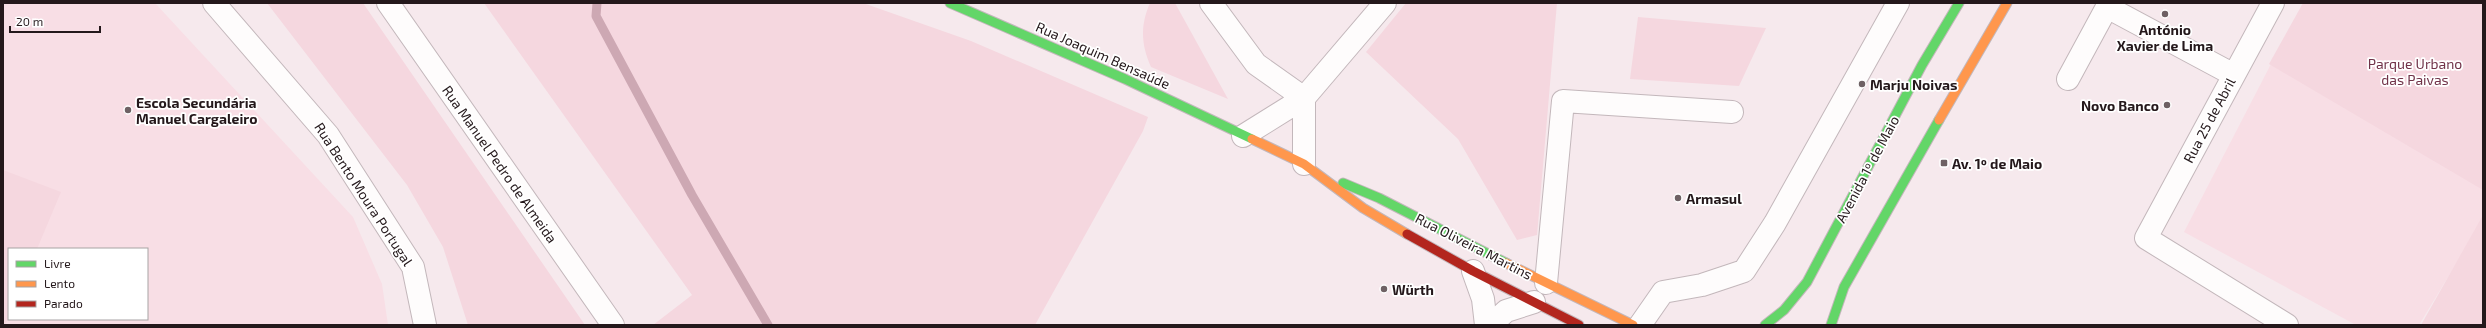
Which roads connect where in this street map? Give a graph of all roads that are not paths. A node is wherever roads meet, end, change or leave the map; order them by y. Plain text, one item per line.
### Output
1 (214, 3) edge
2 (388, 3) edge
3 (950, 3) edge
4 (1211, 3) edge
5 (1385, 3) edge
6 (1898, 3) edge
7 (1958, 3) edge
8 (2007, 3) edge
9 (2273, 3) edge
10 (2234, 76) junction
11 (2068, 79) dead end
12 (1304, 98) junction
13 (1732, 112) dead end
14 (1243, 136) junction
15 (1308, 168) junction
16 (1473, 271) junction
17 (1546, 284) junction
18 (1534, 302) junction
19 (425, 325) edge
20 (613, 325) edge
21 (1486, 325) edge
22 (1491, 325) edge
23 (1579, 325) edge
24 (1633, 325) edge
25 (1640, 325) edge
26 (1765, 325) edge
27 (1831, 325) edge
28 (2287, 325) edge

1 - 19 street, Rua Bento Moura Portugal
2 - 20 street, Rua Manuel Pedro de Almeida
3 - 14 main road, Rua Joaquim Bensaúde
4 - 12 street
5 - 12 street
6 - 25 street
7 - 26 main road, Avenida 1º de Maio
8 - 27 main road
9 - 10 street, Rua 25 de Abril
10 - 11 street
10 - 28 street, Rua 25 de Abril
12 - 14 street
12 - 15 street
13 - 17 street
14 - 15 main road, Rua Oliveira Martins
15 - 16 main road, Rua Oliveira Martins
15 - 17 main road, Rua Oliveira Martins
16 - 18 main road, Rua Oliveira Martins
16 - 21 street
17 - 24 main road, Rua Oliveira Martins
18 - 22 street
18 - 23 main road, Rua Oliveira Martins

